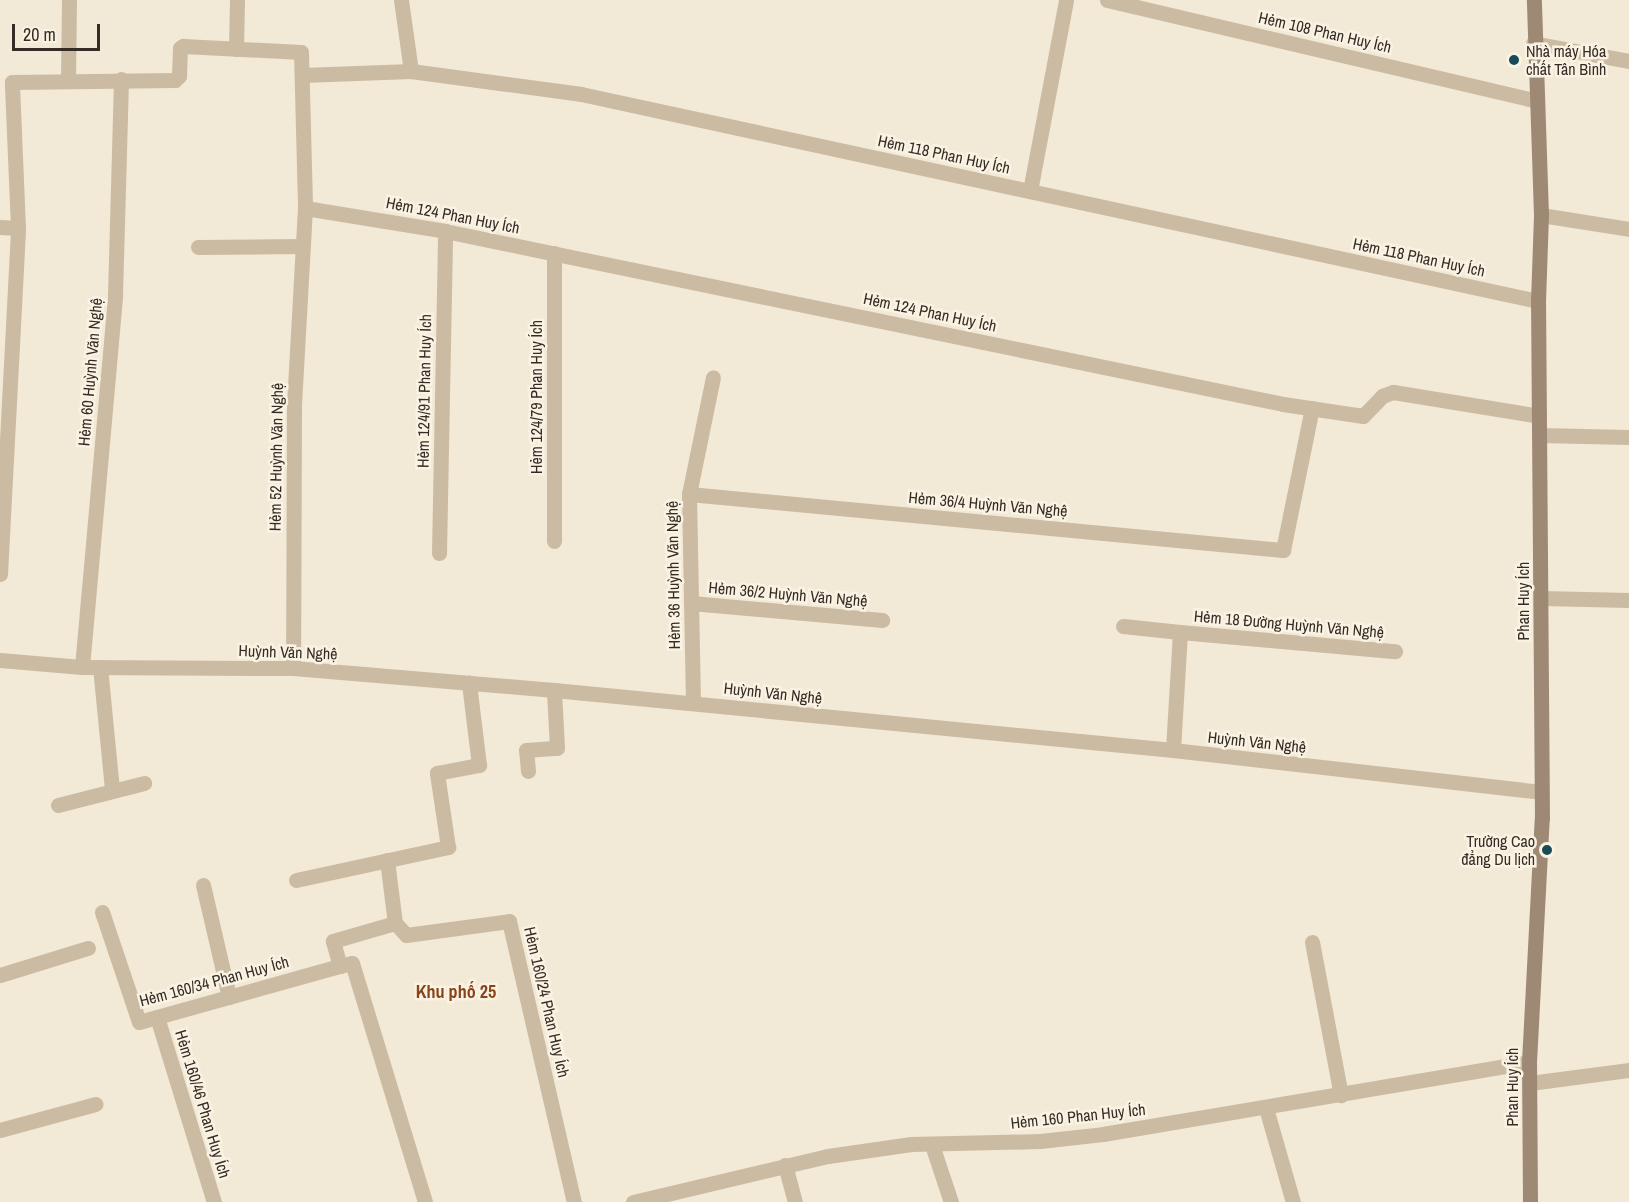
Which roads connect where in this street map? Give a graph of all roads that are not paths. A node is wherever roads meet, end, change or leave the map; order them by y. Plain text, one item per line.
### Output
1 (69, 0) edge
2 (237, 0) edge
3 (401, 0) edge
4 (1066, 0) edge
5 (1107, 0) edge
6 (1533, 0) edge
7 (1533, 43) junction
8 (236, 48) junction
9 (1629, 61) edge
10 (411, 71) junction
11 (302, 75) junction
12 (121, 80) junction
13 (68, 81) junction
14 (6, 82) edge
15 (1535, 100) junction
16 (1030, 191) junction
17 (305, 208) junction
18 (1541, 214) junction
19 (0, 227) edge
20 (18, 228) junction
21 (1629, 229) edge
22 (445, 231) junction
23 (303, 246) junction
24 (198, 247) dead end
25 (554, 253) junction
26 (1538, 301) junction
27 (713, 376) dead end
28 (5, 379) edge
29 (1312, 408) junction
30 (1539, 416) junction
31 (1539, 435) junction
32 (1629, 437) edge
33 (689, 494) junction
34 (554, 542) dead end
35 (439, 553) dead end
36 (0, 574) edge
37 (1541, 598) junction
38 (1629, 600) edge
39 (691, 603) junction
40 (882, 620) dead end
41 (1123, 626) dead end
42 (1180, 632) junction
43 (1395, 651) dead end
44 (0, 660) edge
45 (82, 667) junction
46 (100, 667) junction
47 (292, 668) junction
48 (469, 683) junction
49 (554, 690) junction
50 (693, 704) junction
51 (1173, 750) junction
52 (528, 771) dead end
53 (144, 783) dead end
54 (112, 790) junction
55 (1541, 792) junction
56 (58, 805) dead end
57 (387, 860) junction
58 (296, 880) dead end
59 (203, 885) dead end
60 (102, 912) dead end
61 (395, 922) junction
62 (1312, 942) dead end
63 (88, 948) dead end
64 (340, 966) junction
65 (0, 975) edge
66 (229, 997) junction
67 (157, 1017) junction
68 (1529, 1062) junction
69 (1629, 1070) edge
70 (1530, 1083) junction
71 (1341, 1095) junction
72 (96, 1104) dead end
73 (1266, 1108) junction
74 (0, 1130) edge
75 (932, 1145) junction
76 (785, 1165) junction
77 (214, 1202) edge
78 (425, 1202) edge
79 (574, 1202) edge
80 (633, 1202) edge
81 (795, 1202) edge
82 (951, 1202) edge
83 (1293, 1202) edge
84 (1530, 1202) edge

1 - 13 street
2 - 8 street
3 - 10 street
4 - 16 street
5 - 15 street, Hẻm 108 Phan Huy Ích
6 - 7 main road, Phan Huy Ích
7 - 9 street
7 - 15 main road, Phan Huy Ích
8 - 11 street, Hẻm 52 Huỳnh Văn Nghệ
8 - 12 street
10 - 11 street
10 - 16 street, Hẻm 118 Phan Huy Ích
11 - 17 street, Hẻm 52 Huỳnh Văn Nghệ
12 - 13 street
12 - 45 street, Hẻm 60 Huỳnh Văn Nghệ
13 - 14 street
14 - 20 street
15 - 18 main road, Phan Huy Ích
16 - 26 street, Hẻm 118 Phan Huy Ích
17 - 22 street, Hẻm 124 Phan Huy Ích
17 - 23 street, Hẻm 52 Huỳnh Văn Nghệ
18 - 21 street
18 - 26 main road, Phan Huy Ích
19 - 20 street
20 - 28 street
22 - 25 street, Hẻm 124 Phan Huy Ích
22 - 35 street, Hẻm 124/91 Phan Huy Ích
23 - 24 street
23 - 47 street, Hẻm 52 Huỳnh Văn Nghệ
25 - 29 street, Hẻm 124 Phan Huy Ích
25 - 34 street, Hẻm 124/79 Phan Huy Ích
26 - 30 main road, Phan Huy Ích
27 - 33 street, Hẻm 36 Huỳnh Văn Nghệ
28 - 36 street
29 - 30 street, Hẻm 124 Phan Huy Ích
29 - 33 street, Hẻm 36/4 Huỳnh Văn Nghệ
30 - 31 main road, Phan Huy Ích
31 - 32 street
31 - 37 main road, Phan Huy Ích
33 - 39 street, Hẻm 36 Huỳnh Văn Nghệ
37 - 38 street
37 - 55 main road, Phan Huy Ích
39 - 40 street, Hẻm 36/2 Huỳnh Văn Nghệ
39 - 50 street, Hẻm 36 Huỳnh Văn Nghệ
41 - 42 street, Hẻm 18 Đường Huỳnh Văn Nghệ
42 - 43 street, Hẻm 18 Đường Huỳnh Văn Nghệ
42 - 51 street
44 - 45 street, Huỳnh Văn Nghệ
45 - 46 street, Huỳnh Văn Nghệ
46 - 47 street, Huỳnh Văn Nghệ
46 - 54 street
47 - 48 street, Huỳnh Văn Nghệ
48 - 49 street, Huỳnh Văn Nghệ
48 - 57 street
49 - 50 street, Huỳnh Văn Nghệ
49 - 52 street
50 - 51 street, Huỳnh Văn Nghệ
51 - 55 street, Huỳnh Văn Nghệ
53 - 54 street
54 - 56 street
55 - 68 main road, Phan Huy Ích
57 - 58 street
57 - 61 street
59 - 66 street
60 - 67 street, Hẻm 160/34 Phan Huy Ích
61 - 64 street
61 - 79 street, Hẻm 160/24 Phan Huy Ích
62 - 71 street
63 - 65 street
64 - 66 street, Hẻm 160/34 Phan Huy Ích
64 - 78 street
66 - 67 street, Hẻm 160/34 Phan Huy Ích
67 - 77 street, Hẻm 160/46 Phan Huy Ích
68 - 70 main road, Phan Huy Ích
68 - 71 street, Hẻm 160 Phan Huy Ích
69 - 70 street
70 - 84 main road, Phan Huy Ích
71 - 73 street, Hẻm 160 Phan Huy Ích
72 - 74 street
73 - 75 street, Hẻm 160 Phan Huy Ích
73 - 83 street
75 - 76 street, Hẻm 160 Phan Huy Ích
75 - 82 street
76 - 80 street, Hẻm 160 Phan Huy Ích
76 - 81 street

